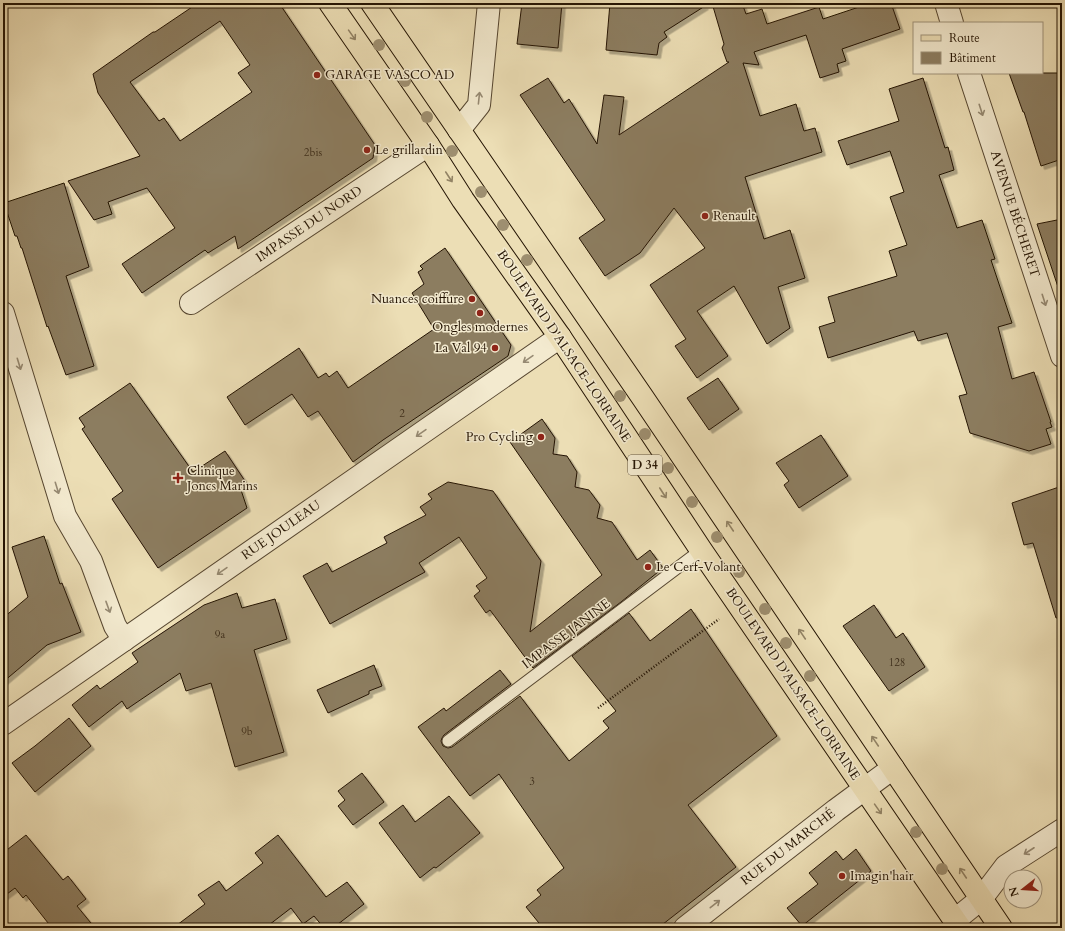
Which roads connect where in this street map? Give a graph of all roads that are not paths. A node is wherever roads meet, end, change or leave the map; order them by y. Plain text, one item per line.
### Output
1 (330, 3) edge
2 (372, 3) edge
3 (489, 3) edge
4 (946, 3) edge
5 (952, 22) edge
6 (969, 74) edge
7 (459, 130) junction
8 (428, 146) junction
9 (191, 302) dead end
10 (3, 313) edge
11 (560, 337) junction
12 (1062, 356) edge
13 (701, 550) junction
14 (124, 640) junction
15 (3, 724) edge
16 (448, 741) dead end
17 (893, 768) junction
18 (864, 789) junction
19 (1062, 830) edge
20 (981, 899) junction
21 (957, 924) edge
22 (684, 928) edge
23 (1001, 928) edge

1 -> 8 main road, BOULEVARD D'ALSACE-LORRAINE / D 34
2 - 7 main road, D 34
7 -> 3 street
4 - 5 street
6 -> 12 street, AVENUE BÉCHERET
17 -> 7 main road, D 34
8 - 9 street, IMPASSE DU NORD
8 -> 11 main road, BOULEVARD D'ALSACE-LORRAINE / D 34
10 -> 14 street
11 -> 13 main road, BOULEVARD D'ALSACE-LORRAINE / D 34
11 -> 14 street, RUE JOULEAU
13 - 16 lane, IMPASSE JANINE
13 - 18 main road, BOULEVARD D'ALSACE-LORRAINE / D 34
14 - 15 street, RUE JOULEAU
17 - 18 street, RUE DU MARCHÉ
20 -> 17 main road, D 34
18 -> 21 main road, BOULEVARD D'ALSACE-LORRAINE / D 34
22 -> 18 street, RUE DU MARCHÉ
19 -> 20 street
20 - 21 street
20 - 23 main road, D 34

